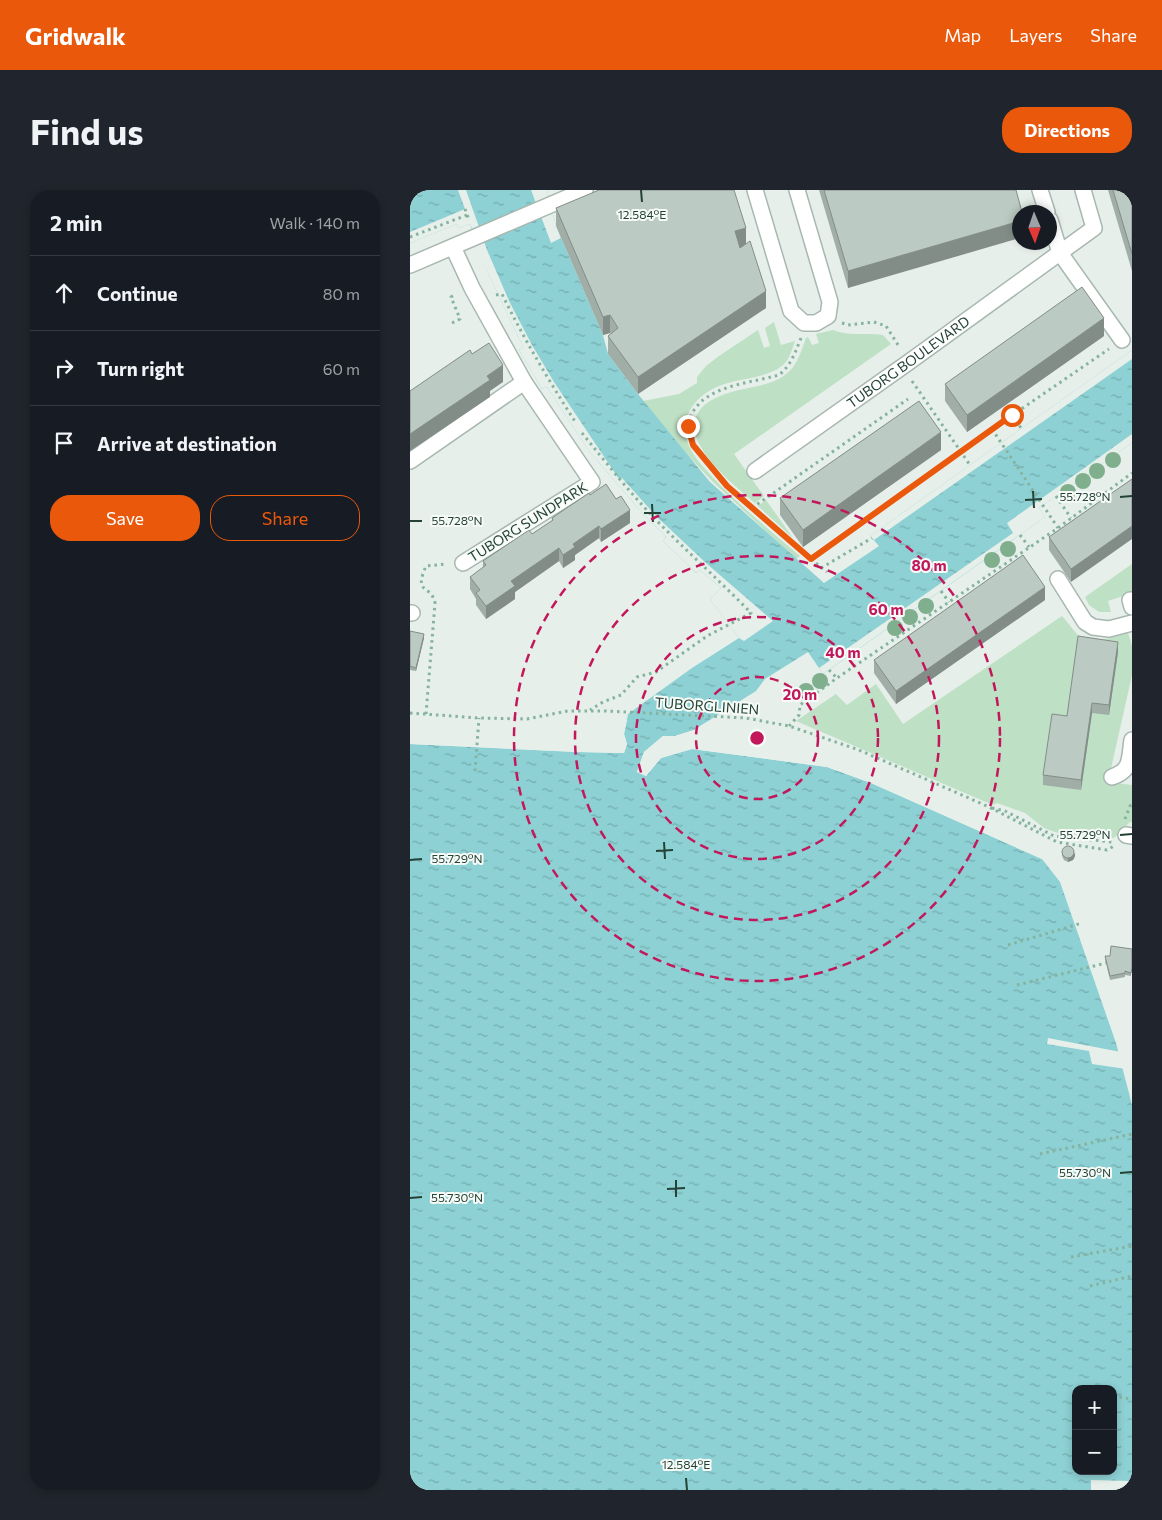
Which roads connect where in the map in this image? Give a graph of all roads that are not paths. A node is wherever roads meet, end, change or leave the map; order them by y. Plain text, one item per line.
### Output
1 (585, 190) edge
2 (755, 190) edge
3 (797, 190) edge
4 (1040, 190) edge
5 (1083, 190) edge
6 (1045, 205) edge
7 (1057, 243) edge
8 (453, 247) junction
9 (1060, 253) junction
10 (410, 264) edge
11 (1122, 340) road end
12 (524, 382) junction
13 (410, 460) edge
14 (755, 471) dead end
15 (462, 563) road end
16 (1058, 579) dead end
17 (1132, 600) edge
18 (1132, 607) edge
19 (1132, 623) edge
20 (1132, 740) edge
21 (1112, 776) dead end

1 - 8 street
2 - 3 street
4 - 6 street
5 - 9 street, TUBORG BOULEVARD
7 - 9 street
8 - 10 street
8 - 12 street, TUBORG SUNDPARK
9 - 11 street
9 - 14 street, TUBORG BOULEVARD
12 - 13 street
12 - 15 street, TUBORG SUNDPARK
16 - 19 street
17 - 18 street
20 - 21 street

